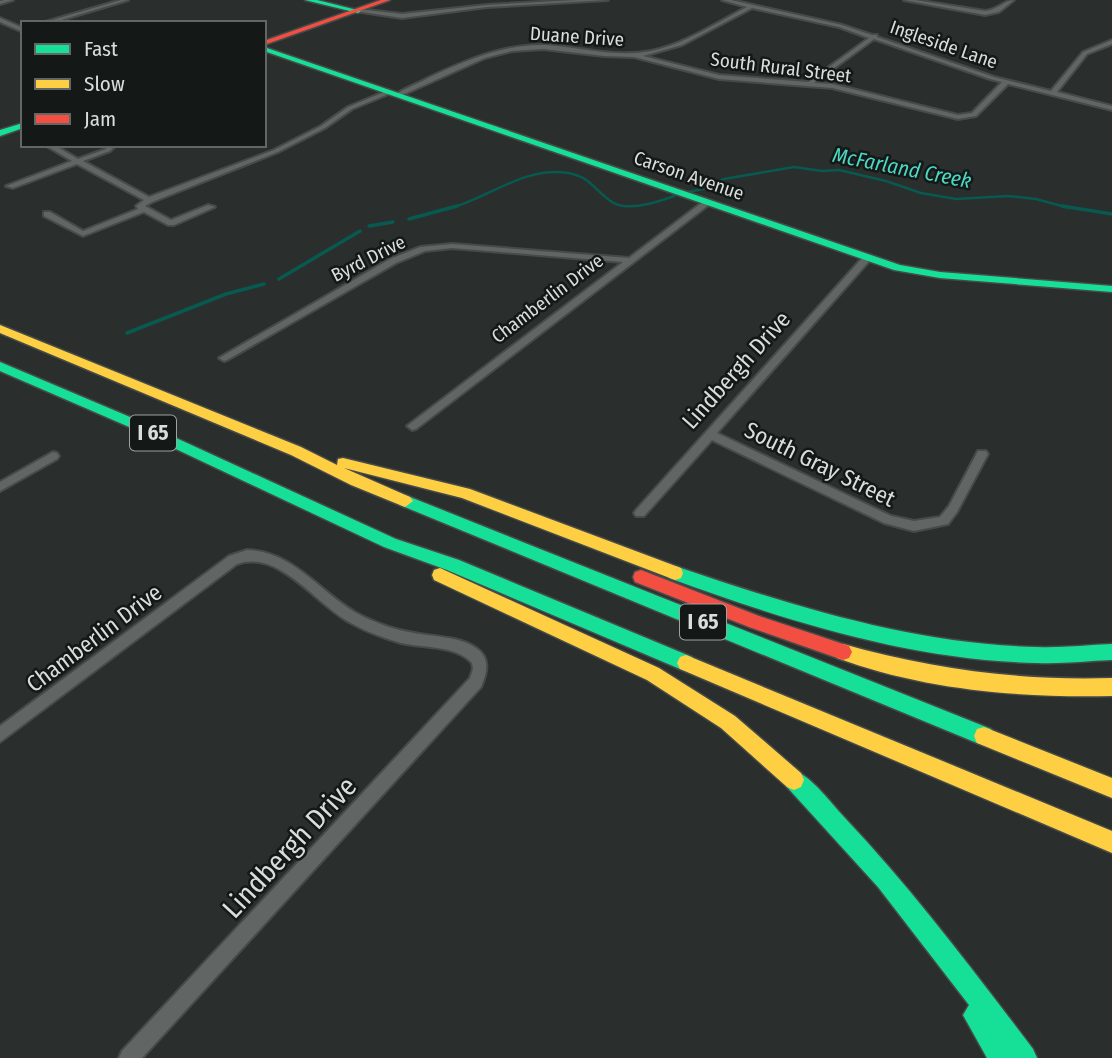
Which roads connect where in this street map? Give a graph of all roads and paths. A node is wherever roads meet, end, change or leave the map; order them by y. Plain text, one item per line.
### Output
1 (11, 0) edge
2 (126, 0) edge
3 (308, 0) edge
4 (387, 0) edge
5 (606, 0) edge
6 (724, 0) edge
7 (906, 0) edge
8 (1012, 0) edge
9 (0, 3) edge
10 (752, 6) junction
11 (358, 11) junction
12 (0, 20) edge
13 (51, 21) edge
14 (21, 29) edge
15 (875, 36) junction
16 (1112, 42) edge
17 (266, 45) edge
18 (266, 47) edge
19 (634, 55) junction
20 (1006, 82) junction
21 (810, 83) junction
22 (394, 93) junction
23 (1052, 94) junction
24 (1112, 108) edge
25 (52, 147) edge
26 (108, 147) edge
27 (77, 161) junction
28 (10, 186) dead end
29 (707, 203) junction
30 (147, 205) junction
31 (211, 207) dead end
32 (47, 214) dead end
33 (867, 258) junction
34 (628, 260) junction
35 (1112, 289) edge
36 (0, 329) edge
37 (224, 358) dead end
38 (0, 366) edge
39 (412, 426) dead end
40 (709, 434) junction
41 (296, 451) junction
42 (982, 454) dead end
43 (53, 456) dead end
44 (399, 477) junction
45 (0, 487) edge
46 (640, 513) dead end
47 (390, 543) junction
48 (248, 554) joint
49 (1112, 652) edge
50 (1112, 687) edge
51 (0, 735) edge
52 (1112, 788) edge
53 (1112, 842) edge
54 (904, 899) junction
55 (129, 1058) edge
56 (1001, 1058) edge
57 (1024, 1058) edge

1 - 9 street
2 - 13 street
3 - 11 main road
4 - 11 main road
5 - 11 street
6 - 10 street, Ingleside Lane
7 - 8 street
10 - 15 street, Ingleside Lane
10 - 19 street, Duane Drive
11 - 17 main road
12 - 14 street
15 - 20 street, Ingleside Lane
15 - 21 street
16 - 23 street
18 - 22 main road, Carson Avenue
19 - 21 street, South Rural Street
19 - 22 street, Duane Drive
20 - 21 street, South Rural Street
20 - 23 street, Ingleside Lane
22 - 29 main road, Carson Avenue
22 - 30 street, Duane Drive
23 - 24 street, Ingleside Lane
25 - 27 street
26 - 27 street
27 - 28 street
27 - 30 street
29 - 33 main road, Carson Avenue
29 - 34 street, Chamberlin Drive
30 - 31 street
30 - 32 street, Duane Drive
33 - 35 main road, Carson Avenue
33 - 40 street, Lindbergh Drive
34 - 37 street, Byrd Drive
34 - 39 street, Chamberlin Drive
36 - 41 main road, I 65
38 - 47 main road, I 65
40 - 42 street, South Gray Street
40 - 46 street, Lindbergh Drive
41 - 44 main road
41 - 52 main road, I 65
43 - 45 street
44 - 49 main road
44 - 50 main road
47 - 53 main road, I 65
47 - 54 main road
48 - 51 street, Chamberlin Drive
48 - 55 street, Lindbergh Drive
54 - 56 main road
54 - 57 main road

